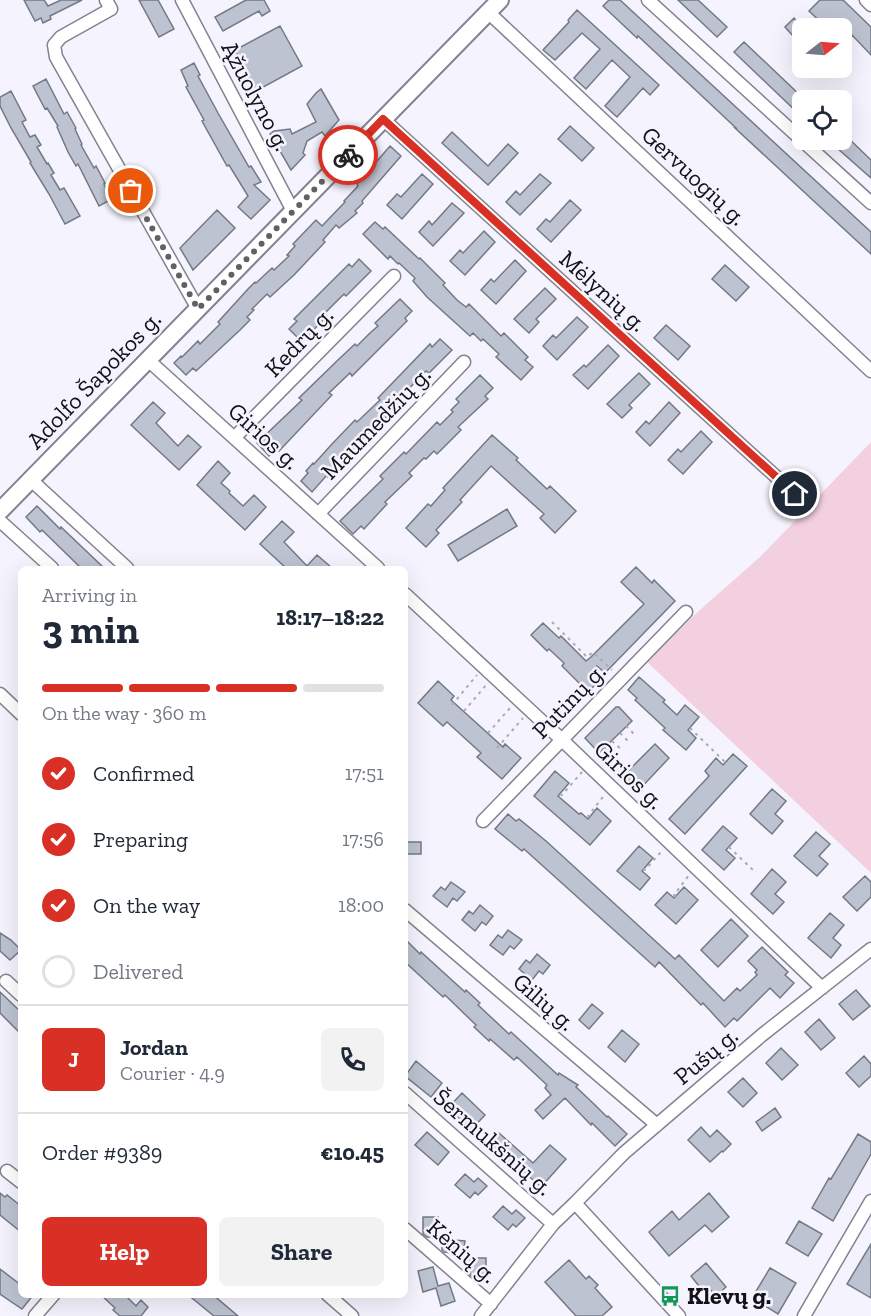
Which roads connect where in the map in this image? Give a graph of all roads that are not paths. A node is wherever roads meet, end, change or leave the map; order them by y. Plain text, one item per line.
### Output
1 (106, 0) edge
2 (182, 0) edge
3 (648, 0) edge
4 (866, 0) edge
5 (495, 4) edge
6 (871, 5) edge
7 (383, 119) junction
8 (871, 203) edge
9 (293, 211) junction
10 (393, 276) dead end
11 (198, 309) junction
12 (148, 360) junction
13 (464, 362) dead end
14 (871, 371) edge
15 (234, 438) junction
16 (31, 480) junction
17 (795, 494) dead end
18 (0, 511) edge
19 (318, 514) junction
20 (0, 521) edge
21 (50, 566) edge
22 (125, 566) edge
23 (376, 566) edge
24 (408, 597) edge
25 (686, 612) dead end
26 (0, 694) edge
27 (18, 711) edge
28 (561, 739) junction
29 (483, 820) dead end
30 (408, 913) edge
31 (871, 949) edge
32 (6, 981) dead end
33 (822, 988) junction
34 (18, 992) edge
35 (408, 1096) edge
36 (657, 1125) junction
37 (7, 1171) dead end
38 (18, 1180) edge
39 (871, 1201) edge
40 (575, 1203) junction
41 (553, 1224) junction
42 (408, 1232) edge
43 (51, 1298) edge
44 (332, 1298) edge
45 (491, 1304) junction
46 (35, 1316) edge
47 (352, 1316) edge
48 (482, 1316) edge
49 (680, 1316) edge
50 (804, 1316) edge

1 - 11 street
2 - 9 street, Ąžuolyno g.
3 - 8 street
4 - 6 street
5 - 7 street, Adolfo Šapokos g.
5 - 14 street, Gervuogių g.
7 - 9 street, Adolfo Šapokos g.
7 - 17 street, Mėlynių g.
9 - 11 street, Adolfo Šapokos g.
10 - 15 street, Kedrų g.
11 - 12 street, Adolfo Šapokos g.
12 - 15 street, Girios g.
12 - 16 street, Adolfo Šapokos g.
13 - 19 street, Maumedžių g.
15 - 19 street, Girios g.
16 - 18 street, Adolfo Šapokos g.
16 - 22 street
19 - 23 street, Girios g.
20 - 21 street
24 - 28 street, Girios g.
25 - 28 street, Putinų g.
26 - 27 street
28 - 29 street, Putinų g.
28 - 33 street, Girios g.
30 - 36 street, Gilių g.
31 - 33 street, Pušų g.
32 - 34 street
33 - 36 street, Pušų g.
35 - 41 street, Šermukšnių g.
36 - 40 street, Pušų g.
37 - 38 street
39 - 50 street
40 - 41 street, Pušų g.
40 - 49 street
41 - 45 street, Pušų g.
42 - 45 street, Kėnių g.
43 - 46 street
44 - 47 street
45 - 48 street, Pušų g.

